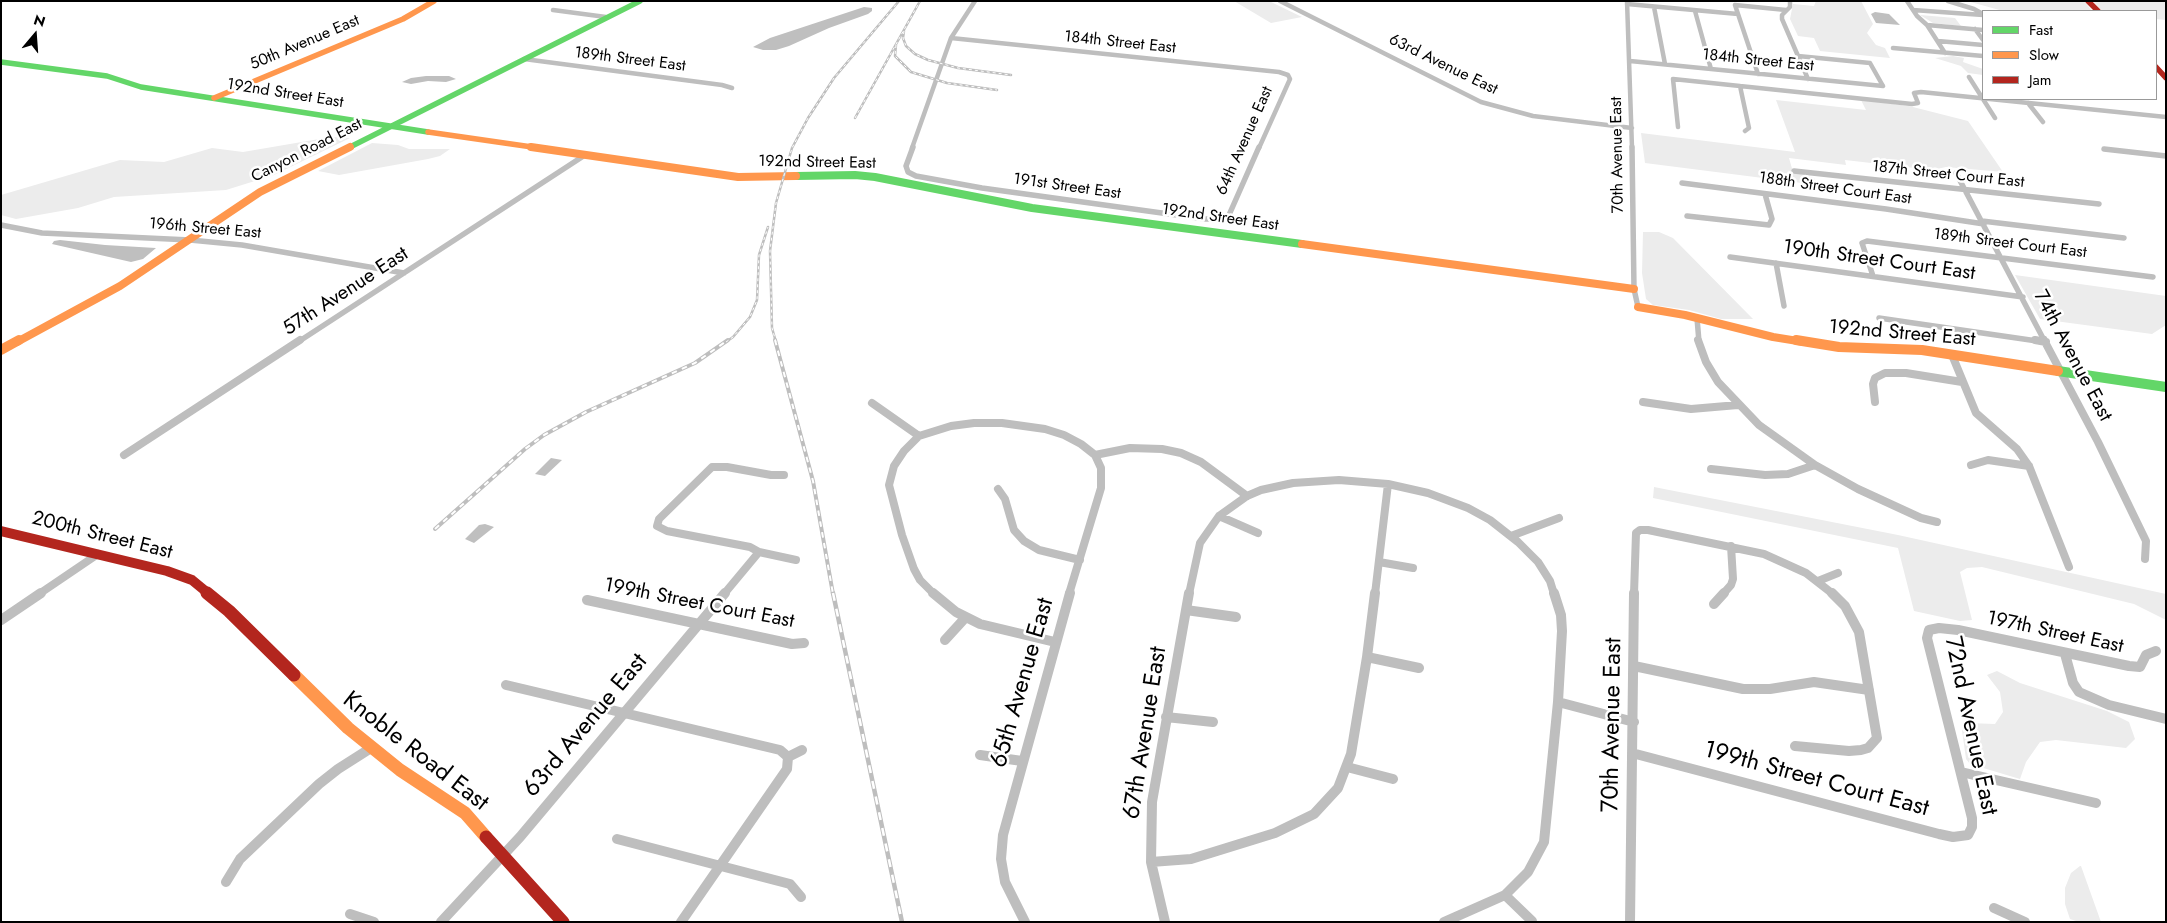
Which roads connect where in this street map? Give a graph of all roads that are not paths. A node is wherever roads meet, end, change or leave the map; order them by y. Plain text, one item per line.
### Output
1 (434, 1) edge
2 (640, 1) edge
3 (975, 1) edge
4 (1280, 1) edge
5 (1790, 1) edge
6 (1907, 1) edge
7 (1948, 1) edge
8 (2088, 1) edge
9 (1627, 3) edge
10 (1654, 7) junction
11 (553, 10) dead end
12 (1695, 10) junction
13 (1786, 10) junction
14 (1913, 10) junction
15 (2097, 10) edge
16 (1738, 14) junction
17 (1982, 14) edge
18 (1982, 15) edge
19 (606, 17) junction
20 (1927, 24) junction
21 (1975, 29) junction
22 (1982, 30) edge
23 (951, 38) junction
24 (1982, 39) edge
25 (1938, 41) junction
26 (1982, 45) edge
27 (1893, 48) dead end
28 (1945, 53) junction
29 (1798, 56) junction
30 (1982, 56) edge
31 (524, 59) junction
32 (1630, 60) junction
33 (1, 62) edge
34 (1664, 64) junction
35 (1711, 69) junction
36 (1286, 74) joint
37 (1758, 74) junction
38 (1970, 77) dead end
39 (1808, 79) junction
40 (1740, 86) junction
41 (732, 88) dead end
42 (214, 98) junction
43 (1981, 99) junction
44 (1990, 100) edge
45 (2028, 104) junction
46 (2166, 117) edge
47 (1995, 118) dead end
48 (2042, 122) dead end
49 (390, 126) junction
50 (1678, 127) dead end
51 (1632, 128) junction
52 (1745, 131) dead end
53 (2104, 149) dead end
54 (585, 156) junction
55 (2166, 156) edge
56 (1794, 171) dead end
57 (1956, 173) dead end
58 (1682, 183) dead end
59 (1964, 188) junction
60 (1765, 194) junction
61 (2099, 204) dead end
62 (1687, 216) dead end
63 (1222, 219) joint
64 (1983, 223) junction
65 (1, 226) edge
66 (2124, 238) dead end
67 (190, 240) junction
68 (1730, 257) dead end
69 (2000, 257) junction
70 (1776, 263) junction
71 (404, 273) junction
72 (1873, 276) junction
73 (2153, 277) dead end
74 (1634, 290) junction
75 (2023, 297) junction
76 (1784, 306) dead end
77 (1638, 307) joint
78 (1697, 318) junction
79 (1879, 318) dead end
80 (2046, 342) junction
81 (1, 350) edge
82 (1952, 355) junction
83 (2062, 371) junction
84 (1962, 382) junction
85 (2166, 387) edge
86 (1643, 402) dead end
87 (1875, 402) dead end
88 (872, 403) dead end
89 (1738, 405) junction
90 (919, 436) junction
91 (124, 455) dead end
92 (1095, 455) junction
93 (1815, 465) junction
94 (1971, 465) dead end
95 (2029, 466) junction
96 (1711, 469) dead end
97 (784, 475) dead end
98 (1388, 484) junction
99 (998, 489) dead end
100 (1247, 496) junction
101 (1219, 516) junction
102 (1559, 518) dead end
103 (1937, 522) dead end
104 (1, 531) edge
105 (1258, 533) dead end
106 (1511, 536) junction
107 (1731, 546) junction
108 (758, 552) junction
109 (98, 554) junction
110 (2144, 559) dead end
111 (796, 560) dead end
112 (1080, 560) junction
113 (1379, 562) junction
114 (2070, 567) dead end
115 (1413, 568) dead end
116 (1838, 573) dead end
117 (192, 580) joint
118 (1818, 581) junction
119 (587, 600) dead end
120 (1714, 604) dead end
121 (1186, 610) junction
122 (966, 617) junction
123 (1236, 617) dead end
124 (1, 620) edge
125 (698, 623) junction
126 (1938, 628) joint
127 (945, 640) dead end
128 (1056, 642) junction
129 (804, 643) dead end
130 (2156, 651) dead end
131 (2064, 654) junction
132 (1367, 657) junction
133 (1634, 666) junction
134 (1419, 668) dead end
135 (506, 685) dead end
136 (1869, 690) junction
137 (1558, 702) junction
138 (623, 712) junction
139 (1166, 716) junction
140 (2166, 719) edge
141 (1213, 722) dead end
142 (1634, 722) junction
143 (1795, 746) dead end
144 (371, 748) junction
145 (802, 750) dead end
146 (1632, 754) junction
147 (980, 755) dead end
148 (788, 757) junction
149 (1022, 761) junction
150 (1347, 767) junction
151 (1961, 772) junction
152 (1393, 779) dead end
153 (2096, 803) dead end
154 (1964, 835) joint
155 (617, 839) dead end
156 (503, 856) junction
157 (1151, 862) junction
158 (721, 864) junction
159 (226, 882) dead end
160 (1505, 896) junction
161 (801, 897) dead end
162 (1994, 908) dead end
163 (350, 914) dead end
164 (1532, 921) edge
165 (374, 922) edge
166 (441, 922) edge
167 (563, 922) edge
168 (681, 922) edge
169 (1025, 922) edge
170 (1165, 922) edge
171 (1444, 922) edge
172 (1630, 922) edge
173 (2025, 922) edge

1 - 42 street, 50th Avenue East
2 - 19 street, Canyon Road East
3 - 23 street
4 - 51 street, 63rd Avenue East
5 - 13 street
6 - 14 street
7 - 17 street
8 - 15 street
9 - 10 street
9 - 32 street, 70th Avenue East
10 - 12 street
10 - 34 street
11 - 19 street
12 - 16 street
12 - 35 street
13 - 16 street
13 - 29 street
14 - 18 street
14 - 20 street
16 - 37 street
19 - 31 street, Canyon Road East
20 - 21 street
20 - 25 street
21 - 22 street
21 - 24 street
23 - 36 street, 184th Street East
23 - 63 street, 191st Street East
25 - 26 street
25 - 28 street
27 - 28 street
28 - 30 street
29 - 39 street
29 - 39 street, 184th Street East
31 - 41 street, 189th Street East
31 - 49 street, Canyon Road East
32 - 34 street, 184th Street East
32 - 51 street, 70th Avenue East
33 - 42 street, 192nd Street East
34 - 35 street, 184th Street East
35 - 37 street, 184th Street East
36 - 63 street, 64th Avenue East
37 - 39 street, 184th Street East
38 - 43 street
40 - 43 street
40 - 50 street
40 - 52 street
42 - 49 street, 192nd Street East
43 - 47 street
44 - 45 street
45 - 46 street
45 - 48 street
49 - 54 street, 192nd Street East
49 - 67 street, Canyon Road East
51 - 74 street, 70th Avenue East
53 - 55 street
54 - 71 street, 57th Avenue East
54 - 74 street, 192nd Street East
56 - 59 street, 187th Street Court East
57 - 59 street, 74th Avenue East
58 - 60 street, 188th Street Court East
59 - 61 street, 187th Street Court East
59 - 64 street, 74th Avenue East
60 - 62 street
60 - 64 street, 188th Street Court East
64 - 66 street, 188th Street Court East
64 - 69 street, 74th Avenue East
65 - 67 street, 196th Street East
67 - 71 street, 196th Street East
67 - 81 street, Canyon Road East
68 - 70 street, 190th Street Court East
69 - 72 street, 189th Street Court East
69 - 73 street, 189th Street Court East
69 - 75 street, 74th Avenue East
70 - 72 street, 190th Street Court East
70 - 76 street
71 - 91 street, 57th Avenue East
72 - 75 street, 190th Street Court East
74 - 77 street, 70th Avenue East
75 - 80 street, 74th Avenue East
77 - 78 street, 192nd Street East
78 - 82 street, 192nd Street East
78 - 89 street
79 - 80 street
80 - 83 street, 74th Avenue East
82 - 83 street, 192nd Street East
82 - 84 street
83 - 85 street, 192nd Street East
83 - 110 street, 74th Avenue East
84 - 87 street
84 - 95 street
86 - 89 street
88 - 90 street
89 - 93 street
90 - 92 street
90 - 122 street
92 - 100 street
92 - 112 street, 65th Avenue East
93 - 96 street
93 - 103 street
94 - 95 street
95 - 114 street
97 - 108 street
98 - 100 street
98 - 106 street
98 - 113 street
99 - 112 street
100 - 101 street, 67th Avenue East
101 - 105 street
101 - 121 street, 67th Avenue East
102 - 106 street
104 - 109 street, 200th Street East
106 - 137 street
107 - 118 street
107 - 120 street
107 - 133 street, 70th Avenue East
108 - 111 street
108 - 125 street, 63rd Avenue East
109 - 117 street, 200th Street East
109 - 124 street
112 - 128 street, 65th Avenue East
113 - 115 street
113 - 132 street
116 - 118 street
117 - 144 street, Knoble Road East
118 - 136 street
119 - 125 street, 199th Street Court East
121 - 123 street
121 - 139 street, 67th Avenue East
122 - 127 street
122 - 128 street
125 - 129 street, 199th Street Court East
125 - 138 street, 63rd Avenue East
126 - 131 street, 197th Street East
126 - 151 street, 72nd Avenue East
128 - 149 street, 65th Avenue East
130 - 131 street, 197th Street East
131 - 140 street
132 - 134 street
132 - 150 street
133 - 136 street
133 - 142 street, 70th Avenue East
135 - 138 street
136 - 143 street
137 - 142 street
137 - 160 street
138 - 148 street
138 - 156 street, 63rd Avenue East
139 - 141 street
139 - 157 street, 67th Avenue East
142 - 146 street, 70th Avenue East
144 - 156 street, Knoble Road East
144 - 159 street
145 - 148 street
146 - 154 street, 199th Street Court East
146 - 172 street, 70th Avenue East
147 - 149 street
148 - 158 street
149 - 169 street, 65th Avenue East
150 - 152 street
150 - 157 street
151 - 153 street
151 - 154 street, 72nd Avenue East
155 - 158 street
156 - 166 street, 63rd Avenue East
156 - 167 street, Knoble Road East
157 - 170 street, 67th Avenue East
158 - 161 street
158 - 168 street
160 - 164 street
160 - 171 street
162 - 173 street
163 - 165 street

